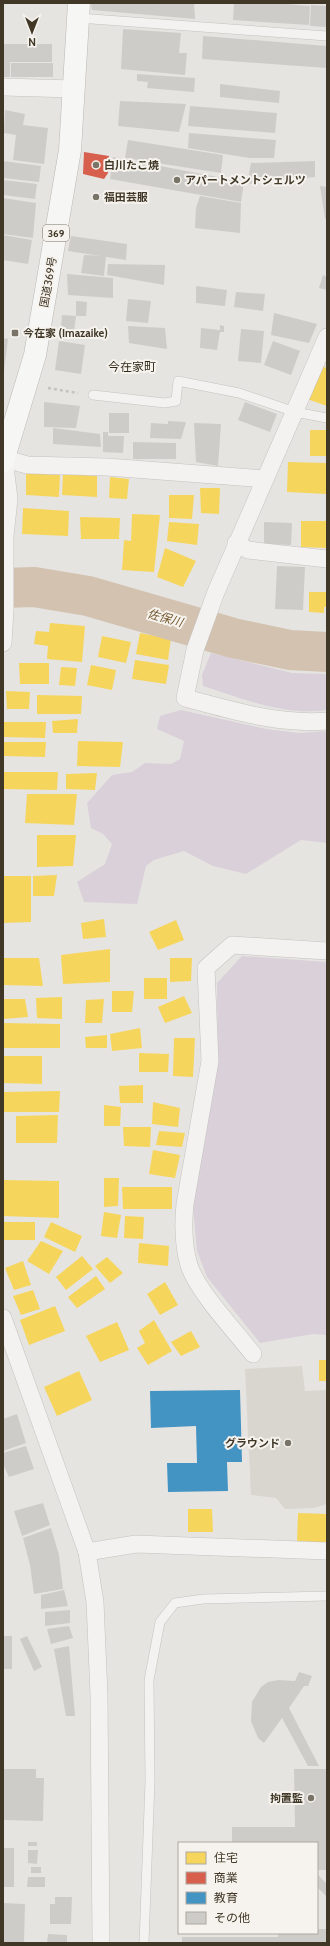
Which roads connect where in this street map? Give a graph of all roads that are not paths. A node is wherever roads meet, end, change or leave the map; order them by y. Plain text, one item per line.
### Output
1 (79, 10) edge
2 (327, 36) edge
3 (3, 87) edge
4 (74, 89) junction
5 (327, 337) edge
6 (93, 395) road end
7 (295, 412) junction
8 (327, 418) edge
9 (3, 459) edge
10 (265, 479) junction
11 (236, 544) junction
12 (327, 559) edge
13 (3, 638) edge
14 (3, 643) edge
15 (327, 721) edge
16 (327, 951) edge
17 (3, 1318) edge
18 (253, 1354) dead end
19 (327, 1551) edge
20 (87, 1552) junction
21 (327, 1596) edge
22 (101, 1943) edge
23 (144, 1943) edge

1 - 2 lane
1 - 4 highway, 国道369号 / 369
3 - 4 street
4 - 9 highway, 国道369号 / 369
5 - 7 street
6 - 7 lane
7 - 8 lane
7 - 10 street
9 - 10 street
9 - 13 street
10 - 11 street
11 - 12 street
11 - 15 street
13 - 14 street
16 - 18 street
17 - 20 street
19 - 20 street
20 - 22 street
21 - 23 lane

